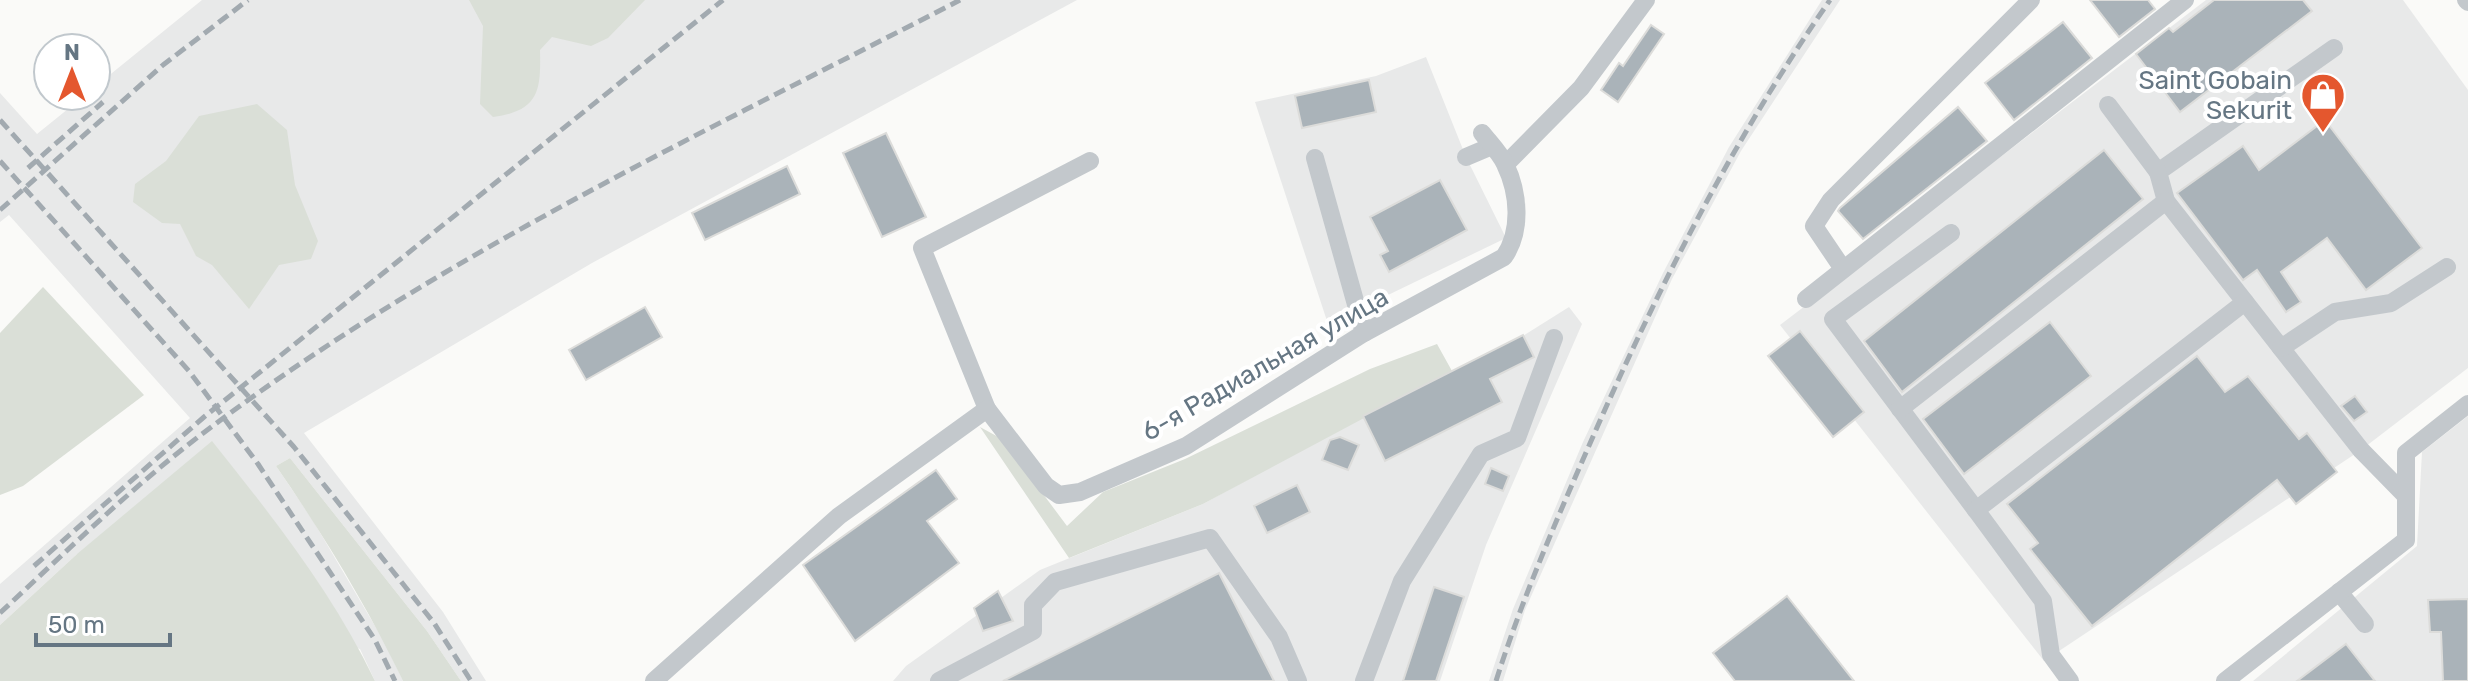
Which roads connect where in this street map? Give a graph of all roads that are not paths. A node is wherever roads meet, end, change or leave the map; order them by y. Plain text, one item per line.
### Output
1 (1646, 0) edge
2 (2031, 0) edge
3 (2185, 0) edge
4 (2334, 48) dead end
5 (2108, 105) dead end
6 (1466, 157) dead end
7 (1315, 158) dead end
8 (1090, 161) dead end
9 (1506, 164) junction
10 (2158, 172) junction
11 (2166, 201) junction
12 (1951, 233) dead end
13 (2447, 267) dead end
14 (1843, 269) junction
15 (1806, 299) dead end
16 (2245, 302) junction
17 (1364, 333) junction
18 (1554, 338) dead end
19 (2281, 348) junction
20 (2468, 404) edge
21 (987, 409) junction
22 (1900, 409) junction
23 (2405, 495) junction
24 (1976, 510) junction
25 (2339, 592) junction
26 (2365, 624) dead end
27 (654, 681) edge
28 (939, 681) edge
29 (1298, 681) edge
30 (1364, 681) edge
31 (2070, 681) edge
32 (2225, 681) edge

1 - 9 street
2 - 14 street
3 - 14 street
4 - 10 street
5 - 10 street
6 - 9 street
7 - 17 street
8 - 21 street, 6-я Радиальная улица
9 - 17 street, 6-я Радиальная улица
10 - 11 street
11 - 16 street
11 - 22 street
12 - 22 street
13 - 19 street
14 - 15 street
16 - 19 street
16 - 24 street
17 - 21 street, 6-я Радиальная улица
18 - 30 street
19 - 23 street
20 - 23 street
21 - 27 street
22 - 24 street
23 - 25 street
24 - 31 street
25 - 26 street
25 - 32 street
28 - 29 street

